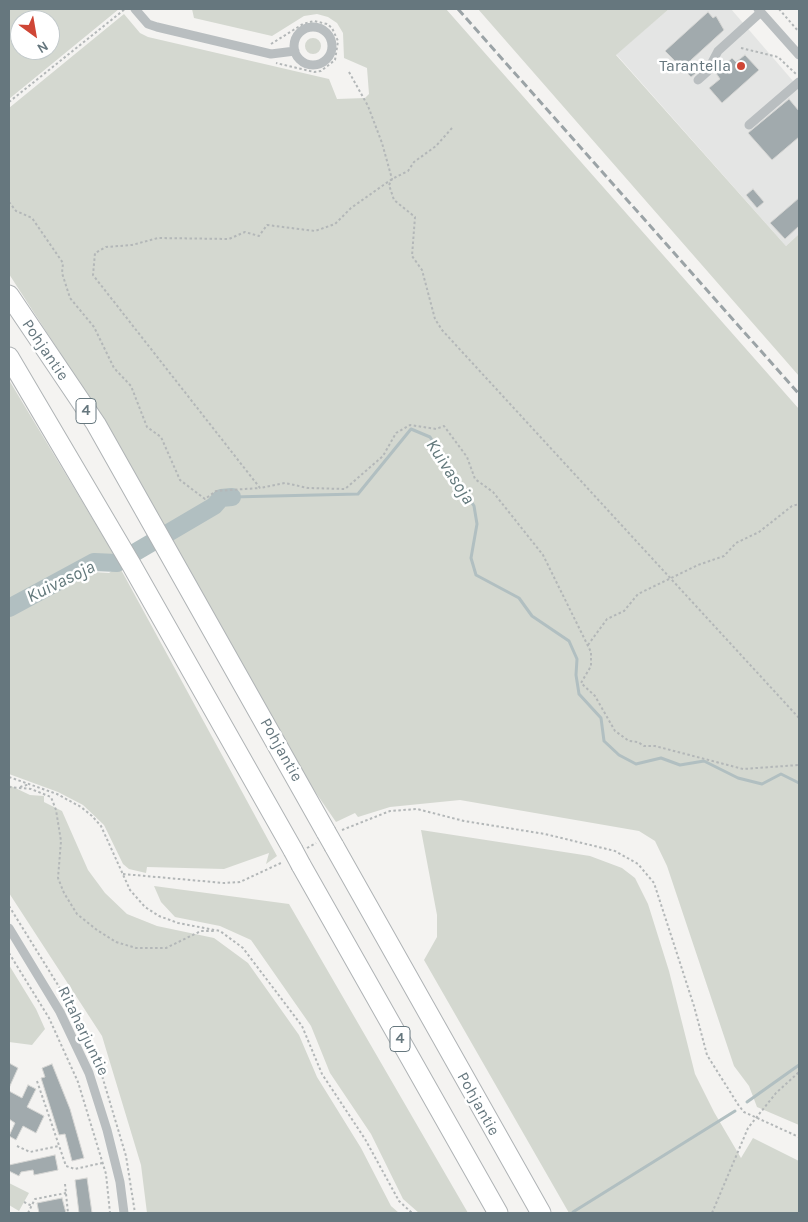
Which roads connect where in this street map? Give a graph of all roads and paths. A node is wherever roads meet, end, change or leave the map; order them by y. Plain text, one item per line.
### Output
1 (124, 9) edge
2 (134, 9) edge
3 (779, 9) edge
4 (759, 10) edge
5 (799, 32) edge
6 (741, 48) dead end
7 (295, 51) junction
8 (799, 55) edge
9 (349, 72) dead end
10 (799, 78) edge
11 (698, 80) dead end
12 (799, 82) edge
13 (9, 102) edge
14 (749, 125) dead end
15 (452, 128) dead end
16 (392, 178) junction
17 (9, 202) edge
18 (9, 295) edge
19 (9, 357) edge
20 (260, 488) junction
21 (799, 504) edge
22 (672, 577) junction
23 (588, 646) junction
24 (799, 718) edge
25 (799, 765) edge
26 (9, 777) edge
27 (30, 784) junction
28 (9, 787) edge
29 (17, 787) junction
30 (330, 838) junction
31 (298, 855) junction
32 (123, 874) junction
33 (9, 928) edge
34 (220, 931) junction
35 (9, 953) edge
36 (799, 1072) edge
37 (37, 1080) dead end
38 (755, 1118) junction
39 (799, 1137) edge
40 (17, 1146) dead end
41 (58, 1146) junction
42 (102, 1163) junction
43 (65, 1184) dead end
44 (66, 1194) junction
45 (24, 1202) dead end
46 (32, 1206) junction
47 (28, 1213) edge
48 (68, 1213) edge
49 (110, 1213) edge
50 (124, 1213) edge
51 (412, 1213) edge
52 (498, 1213) edge
53 (541, 1213) edge
54 (712, 1213) edge

1 - 13 path
2 - 7 street
3 - 5 path
4 - 8 street
4 - 11 street
6 - 10 path
7 - 7 street
9 - 16 path
12 - 14 street
15 - 16 path
16 - 20 path
16 - 22 path
17 - 20 path
18 - 30 highway, Pohjantie / 4
19 - 31 highway, 4
20 - 23 path
21 - 22 path
22 - 23 path
22 - 24 path
23 - 25 path
26 - 27 path
27 - 29 path
27 - 32 path
28 - 29 path
29 - 34 path
30 - 31 path
30 - 38 path
30 - 53 highway, Pohjantie / 4
31 - 32 path
31 - 52 highway, 4
32 - 34 path
33 - 50 street, Ritaharjuntie
34 - 51 path
35 - 42 path
36 - 38 path
37 - 41 path
38 - 39 path
38 - 54 path
40 - 41 path
41 - 42 path
42 - 49 path
43 - 44 path
44 - 46 path
44 - 48 path
45 - 46 path
46 - 47 path

